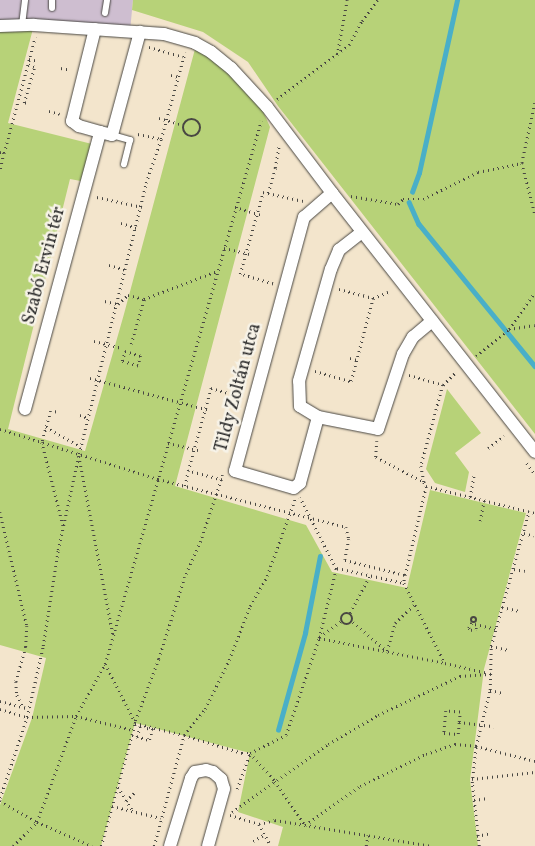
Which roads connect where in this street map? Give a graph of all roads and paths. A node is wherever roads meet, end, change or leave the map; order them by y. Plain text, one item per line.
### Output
1 (24, 0) edge
2 (52, 0) edge
3 (107, 0) edge
4 (348, 0) edge
5 (376, 0) edge
6 (52, 8) dead end
7 (105, 14) dead end
8 (22, 25) junction
9 (0, 26) edge
10 (38, 29) dead end
11 (95, 29) junction
12 (140, 34) junction
13 (187, 46) dead end
14 (336, 55) junction
15 (183, 57) junction
16 (30, 59) junction
17 (38, 61) dead end
18 (28, 66) junction
19 (61, 68) dead end
20 (71, 70) dead end
21 (171, 75) dead end
22 (178, 77) junction
23 (18, 101) junction
24 (535, 103) edge
25 (262, 110) junction
26 (49, 111) dead end
27 (60, 114) dead end
28 (159, 118) dead end
29 (166, 120) junction
30 (261, 120) junction
31 (184, 125) junction
32 (134, 132) dead end
33 (106, 133) junction
34 (161, 139) junction
35 (279, 144) dead end
36 (0, 152) edge
37 (4, 154) junction
38 (522, 163) junction
39 (124, 164) dead end
40 (0, 172) edge
41 (268, 193) junction
42 (83, 194) junction
43 (335, 197) junction
44 (316, 206) junction
45 (142, 207) junction
46 (235, 207) junction
47 (257, 214) junction
48 (535, 214) edge
49 (262, 215) dead end
50 (120, 223) dead end
51 (137, 228) junction
52 (362, 232) junction
53 (224, 248) junction
54 (246, 253) junction
55 (251, 254) dead end
56 (109, 265) dead end
57 (126, 270) junction
58 (217, 271) junction
59 (285, 287) junction
60 (336, 288) dead end
61 (391, 291) dead end
62 (535, 292) edge
63 (373, 298) junction
64 (144, 299) junction
65 (105, 301) dead end
66 (118, 304) junction
67 (362, 318) dead end
68 (368, 320) junction
69 (432, 321) junction
70 (535, 325) edge
71 (507, 331) junction
72 (94, 340) dead end
73 (107, 344) junction
74 (131, 344) dead end
75 (122, 348) dead end
76 (350, 358) dead end
77 (357, 360) junction
78 (466, 364) junction
79 (138, 366) joint
80 (455, 373) dead end
81 (409, 375) dead end
82 (90, 378) dead end
83 (311, 380) dead end
84 (98, 381) junction
85 (443, 385) junction
86 (244, 397) dead end
87 (180, 403) junction
88 (434, 404) dead end
89 (438, 405) junction
90 (25, 409) dead end
91 (207, 410) junction
92 (56, 412) dead end
93 (80, 416) dead end
94 (318, 416) junction
95 (88, 418) junction
96 (46, 427) junction
97 (0, 429) edge
98 (378, 429) junction
99 (504, 436) dead end
100 (42, 442) junction
101 (168, 443) junction
102 (81, 447) junction
103 (194, 448) junction
104 (488, 448) dead end
105 (198, 450) dead end
106 (535, 452) edge
107 (79, 454) junction
108 (188, 471) junction
109 (474, 474) dead end
110 (158, 479) junction
111 (222, 480) dead end
112 (424, 482) junction
113 (185, 486) junction
114 (426, 486) junction
115 (218, 494) junction
116 (470, 497) junction
117 (484, 500) junction
118 (529, 511) junction
119 (0, 512) edge
120 (290, 513) junction
121 (535, 513) edge
122 (312, 519) junction
123 (480, 521) dead end
124 (63, 527) junction
125 (523, 533) junction
126 (534, 536) edge
127 (338, 568) dead end
128 (514, 569) junction
129 (525, 571) dead end
130 (406, 575) junction
131 (370, 576) junction
132 (404, 583) junction
133 (415, 604) junction
134 (502, 607) junction
135 (520, 611) dead end
136 (350, 613) junction
137 (342, 622) junction
138 (353, 622) junction
139 (473, 624) dead end
140 (496, 629) junction
141 (113, 636) junction
142 (319, 638) junction
143 (491, 646) junction
144 (509, 650) dead end
145 (387, 652) junction
146 (445, 663) junction
147 (105, 664) junction
148 (492, 674) junction
149 (490, 690) junction
150 (503, 693) dead end
151 (0, 701) edge
152 (23, 707) junction
153 (0, 709) edge
154 (29, 709) junction
155 (76, 716) junction
156 (27, 717) junction
157 (459, 722) junction
158 (135, 723) junction
159 (481, 723) junction
160 (494, 726) dead end
161 (133, 730) junction
162 (184, 735) junction
163 (132, 736) junction
164 (137, 737) junction
165 (476, 746) junction
166 (250, 753) junction
167 (535, 761) edge
168 (535, 772) edge
169 (472, 778) junction
170 (275, 781) junction
171 (118, 787) junction
172 (135, 792) dead end
173 (0, 798) edge
174 (488, 798) dead end
175 (474, 800) junction
176 (0, 801) edge
177 (126, 801) junction
178 (112, 806) junction
179 (133, 811) junction
180 (223, 813) junction
181 (161, 818) junction
182 (37, 822) junction
183 (259, 824) junction
184 (305, 825) junction
185 (491, 833) dead end
186 (265, 834) junction
187 (368, 835) junction
188 (477, 836) junction
189 (253, 841) dead end
190 (421, 845) edge
191 (13, 846) edge
192 (92, 846) edge
193 (101, 846) edge
194 (154, 846) edge
195 (170, 846) edge
196 (208, 846) edge
197 (268, 846) edge
198 (366, 846) edge
199 (432, 846) edge
200 (479, 846) edge

1 - 8 lane
2 - 6 lane
3 - 7 lane
4 - 14 path
5 - 14 path
8 - 9 street
8 - 11 street
10 - 16 path
11 - 12 street
11 - 33 street
12 - 15 path
12 - 25 street
12 - 33 street, Szabó Ervin tér
13 - 15 path
14 - 25 path
15 - 22 path
16 - 17 path
16 - 18 path
18 - 23 path
18 - 23 path
19 - 20 path
21 - 22 path
22 - 29 path
23 - 37 path
24 - 38 path
25 - 30 path
25 - 30 path
25 - 43 street
26 - 27 path
28 - 29 path
29 - 31 path
29 - 34 path
30 - 46 path
31 - 31 path
32 - 34 path
33 - 39 lane
33 - 42 street, Szabó Ervin tér
34 - 45 path
35 - 41 path
36 - 37 path
37 - 40 path
38 - 43 path
38 - 48 path
41 - 44 path
41 - 47 path
42 - 45 path
42 - 90 street, Szabó Ervin tér
43 - 44 street, Tildy Zoltán utca
43 - 52 street
44 - 59 street, Tildy Zoltán utca
45 - 51 path
46 - 47 path
46 - 53 path
47 - 49 path
47 - 54 path
50 - 51 path
51 - 57 path
52 - 69 street
52 - 94 street
53 - 54 path
53 - 58 path
54 - 55 path
54 - 59 path
56 - 57 path
57 - 66 path
58 - 64 path
58 - 87 path
59 - 94 street, Tildy Zoltán utca
60 - 63 path
61 - 63 path
62 - 71 path
63 - 68 path
64 - 66 path
64 - 74 path
65 - 66 path
66 - 73 path
67 - 68 path
68 - 77 path
69 - 78 street
69 - 98 street
70 - 71 path
71 - 78 path
72 - 73 path
73 - 75 path
73 - 84 path
76 - 77 path
77 - 83 path
78 - 106 street
79 - 79 path
80 - 85 path
81 - 85 path
82 - 84 path
84 - 87 path
84 - 95 path
85 - 89 path
86 - 91 path
87 - 91 path
87 - 101 path
88 - 89 path
89 - 112 path
91 - 103 path
92 - 96 path
93 - 95 path
94 - 98 street
95 - 102 path
96 - 100 path
96 - 102 path
97 - 100 path
98 - 112 path
99 - 104 path
100 - 107 path
100 - 124 path
101 - 103 path
101 - 110 path
102 - 107 path
103 - 105 path
103 - 108 path
107 - 110 path
107 - 124 path
107 - 141 path
108 - 111 path
108 - 113 path
109 - 116 path
110 - 113 path
110 - 141 path
112 - 114 path
113 - 115 path
114 - 116 path
114 - 130 path
115 - 120 path
115 - 158 path
116 - 117 path
117 - 118 path
117 - 123 path
118 - 121 path
118 - 125 path
119 - 152 path
120 - 122 path
120 - 122 path
120 - 162 path
122 - 130 path
122 - 142 path
124 - 154 path
125 - 126 path
125 - 128 path
127 - 131 path
128 - 129 path
128 - 134 path
130 - 132 path
131 - 132 path
131 - 136 path
132 - 133 path
133 - 145 path
133 - 146 path
134 - 135 path
134 - 140 path
136 - 137 path
136 - 138 path
137 - 138 path
137 - 142 path
138 - 145 path
139 - 140 path
140 - 143 path
141 - 147 path
142 - 145 path
142 - 166 path
143 - 144 path
143 - 148 path
145 - 146 path
146 - 148 path
147 - 155 path
147 - 158 path
148 - 149 path
148 - 170 path
149 - 150 path
149 - 159 path
151 - 152 path
152 - 154 path
153 - 156 path
154 - 156 path
155 - 156 path
155 - 161 path
155 - 182 path
156 - 173 path
157 - 157 path
157 - 159 path
158 - 161 path
158 - 162 path
159 - 160 path
159 - 165 path
161 - 163 path
162 - 166 path
162 - 181 path
163 - 164 path
163 - 171 path
164 - 164 path
165 - 167 path
165 - 169 path
165 - 184 path
166 - 170 path
168 - 169 path
169 - 175 path
170 - 180 path
170 - 184 path
171 - 177 path
171 - 178 path
172 - 177 path
174 - 175 path
175 - 188 path
176 - 182 path
177 - 179 path
178 - 179 path
178 - 193 path
179 - 181 path
180 - 183 path
180 - 195 street
180 - 196 street
181 - 194 path
182 - 191 path
182 - 192 path
183 - 184 path
183 - 186 path
184 - 187 path
185 - 188 path
186 - 189 path
186 - 197 path
187 - 190 path
187 - 198 path
188 - 200 path
190 - 199 path

